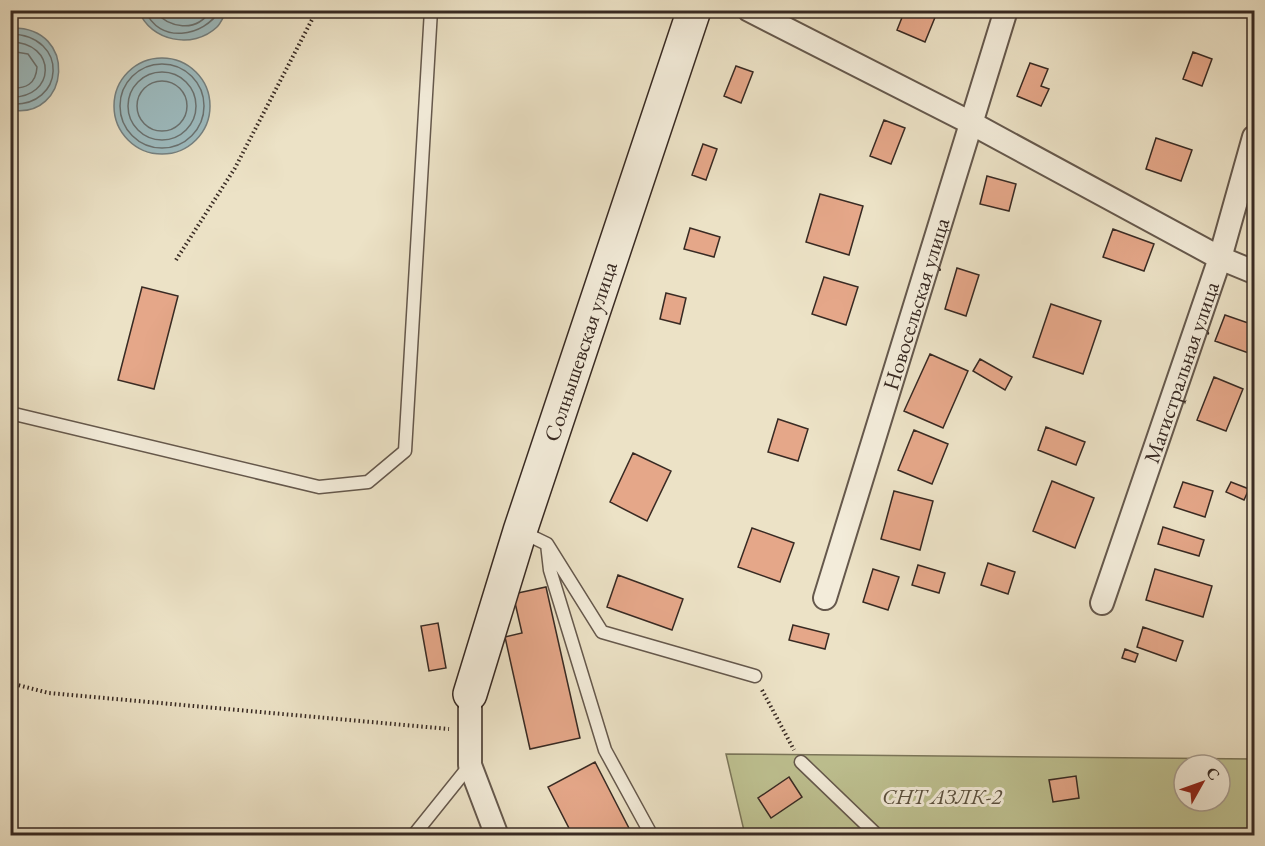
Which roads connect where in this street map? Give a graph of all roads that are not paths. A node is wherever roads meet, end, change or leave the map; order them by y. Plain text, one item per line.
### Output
1 (431, 10) edge
2 (694, 10) edge
3 (749, 10) edge
4 (1006, 10) edge
5 (970, 123) junction
6 (1254, 137) edge
7 (1220, 258) junction
8 (1254, 272) edge
9 (10, 412) edge
10 (534, 537) junction
11 (825, 598) dead end
12 (1102, 603) dead end
13 (755, 676) road end
14 (470, 694) joint
15 (801, 762) road end
16 (470, 765) junction
17 (413, 836) edge
18 (497, 836) edge
19 (652, 836) edge
20 (878, 836) edge

1 - 9 lane
2 - 10 street, Солнышевская улица
3 - 5 street
4 - 5 street, Новосельская улица
5 - 7 street
5 - 11 street, Новосельская улица
6 - 7 street, Магистральная улица
7 - 8 street
7 - 12 street, Магистральная улица
10 - 13 lane
10 - 14 street, Солнышевская улица
10 - 19 lane
14 - 16 street
15 - 20 lane
16 - 17 lane
16 - 18 street

